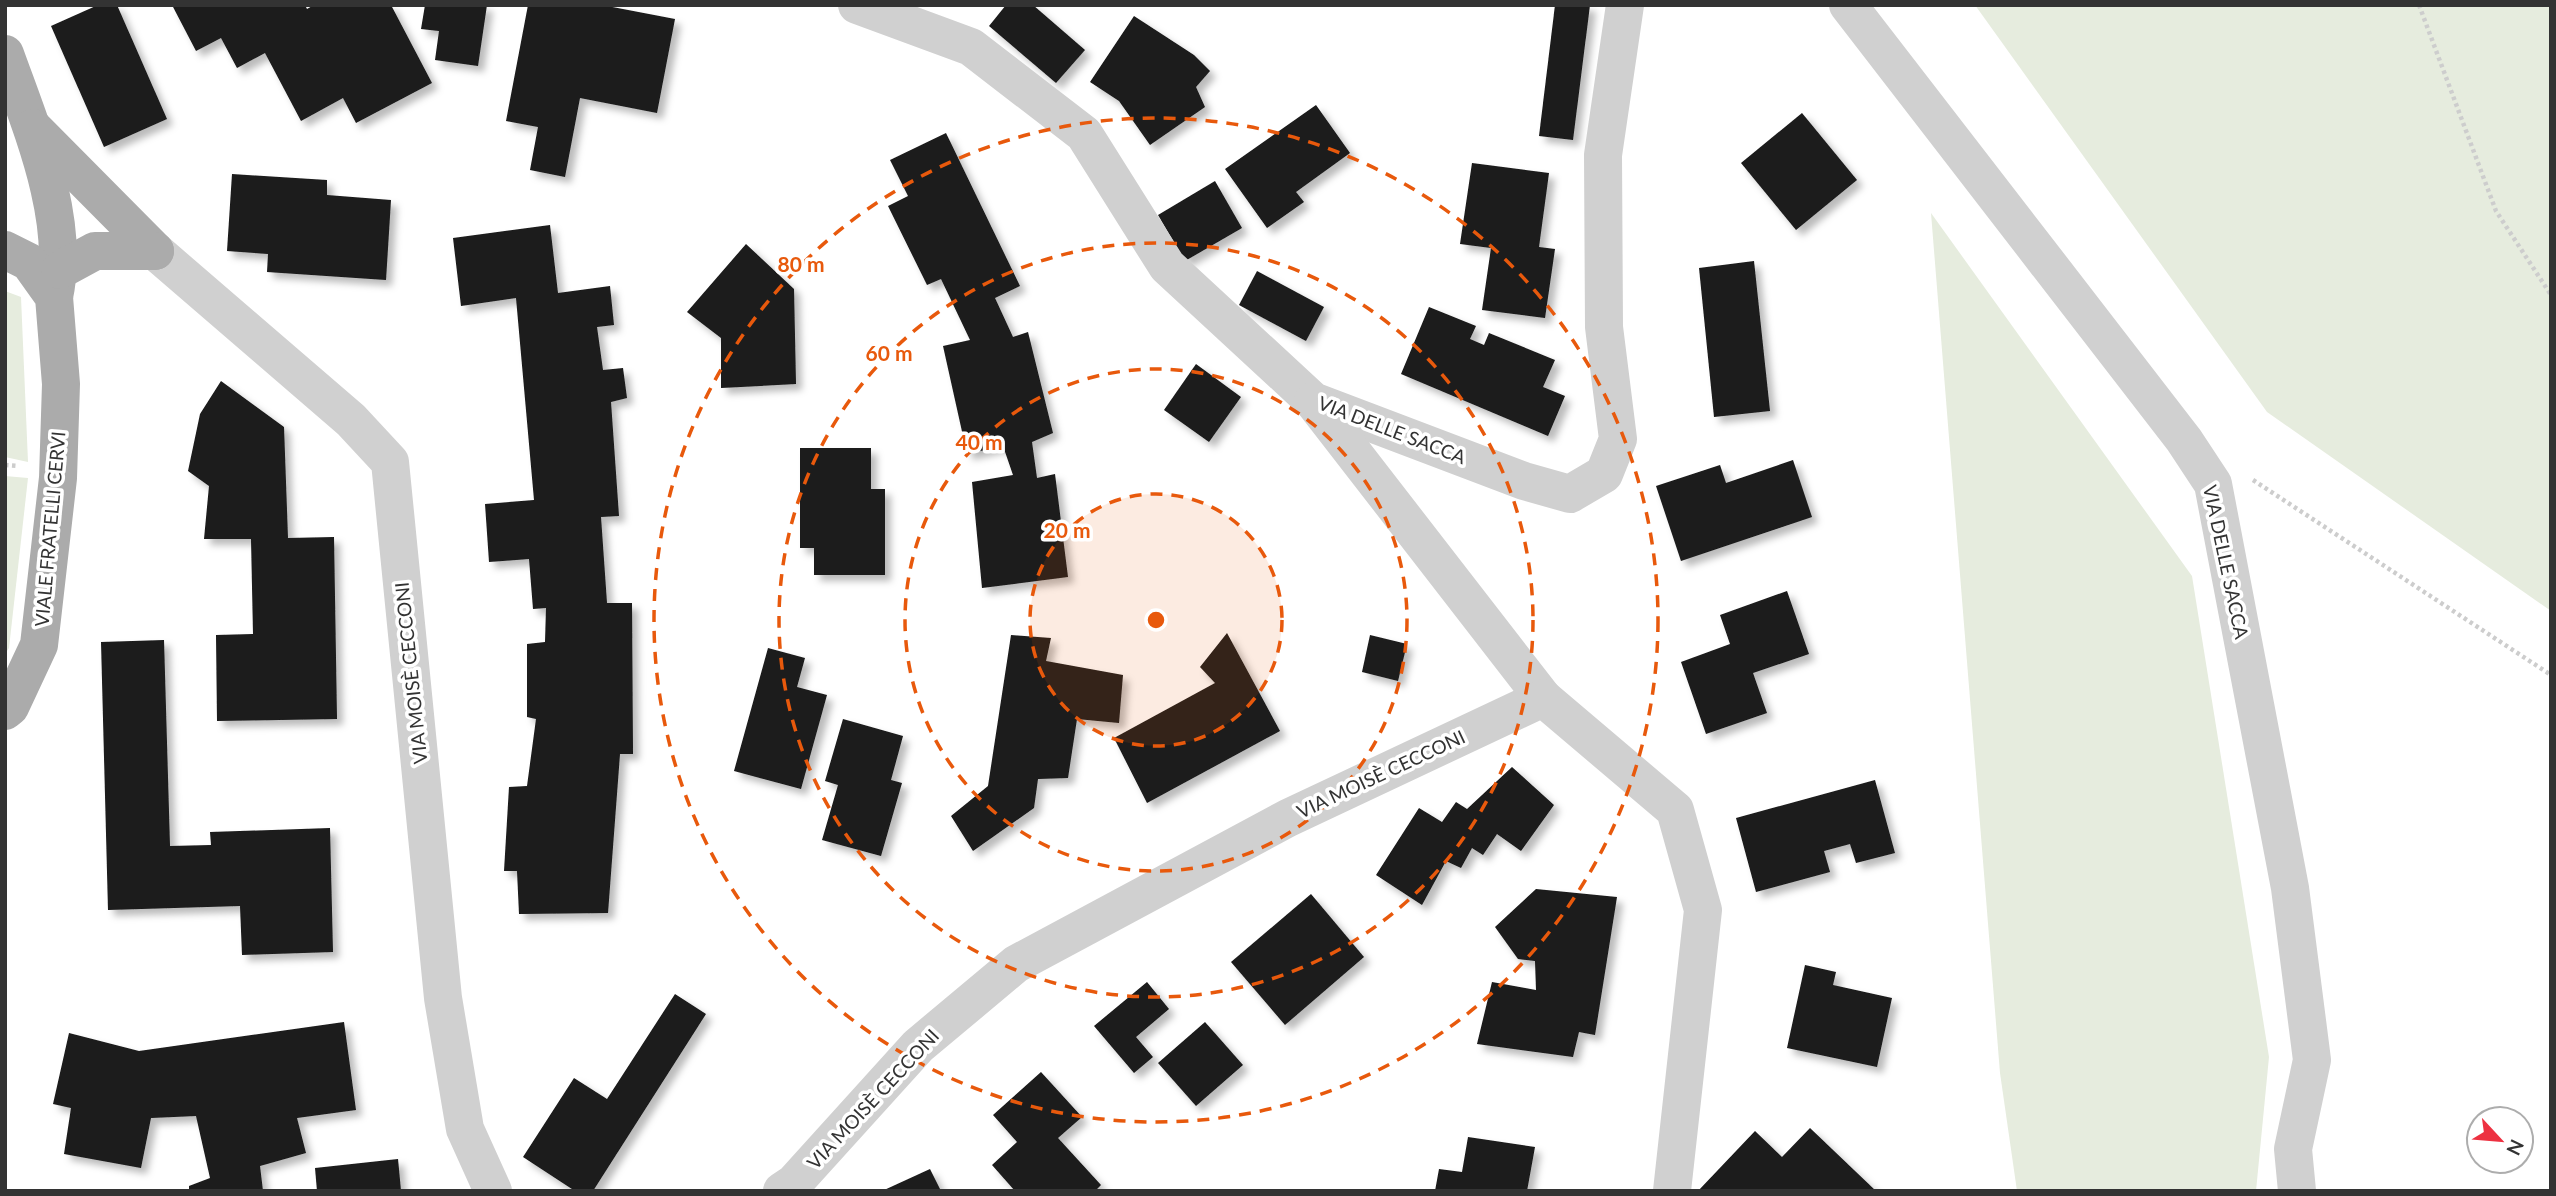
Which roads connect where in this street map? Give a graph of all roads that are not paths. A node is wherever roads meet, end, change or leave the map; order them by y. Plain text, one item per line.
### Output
1 (857, 5) edge
2 (1625, 5) edge
3 (1848, 5) edge
4 (5, 54) edge
5 (31, 126) junction
6 (56, 222) junction
7 (5, 240) edge
8 (5, 250) edge
9 (155, 251) junction
10 (57, 284) junction
11 (1313, 401) junction
12 (1543, 698) junction
13 (7, 713) edge
14 (791, 1188) edge
15 (493, 1191) edge
16 (1672, 1191) edge
17 (2297, 1191) edge

1 - 11 street, VIA DELLE SACCA
2 - 11 street, VIA DELLE SACCA
3 - 17 street, VIA DELLE SACCA
4 - 5 main road, VIALE FRATELLI CERVI
5 - 6 main road, VIALE FRATELLI CERVI
5 - 9 main road
6 - 7 main road
6 - 9 main road
6 - 10 main road, VIALE FRATELLI CERVI
8 - 10 main road
9 - 10 main road
9 - 15 street, VIA MOISÈ CECCONI
10 - 13 main road, VIALE FRATELLI CERVI
11 - 12 street
12 - 14 street, VIA MOISÈ CECCONI
12 - 16 street

